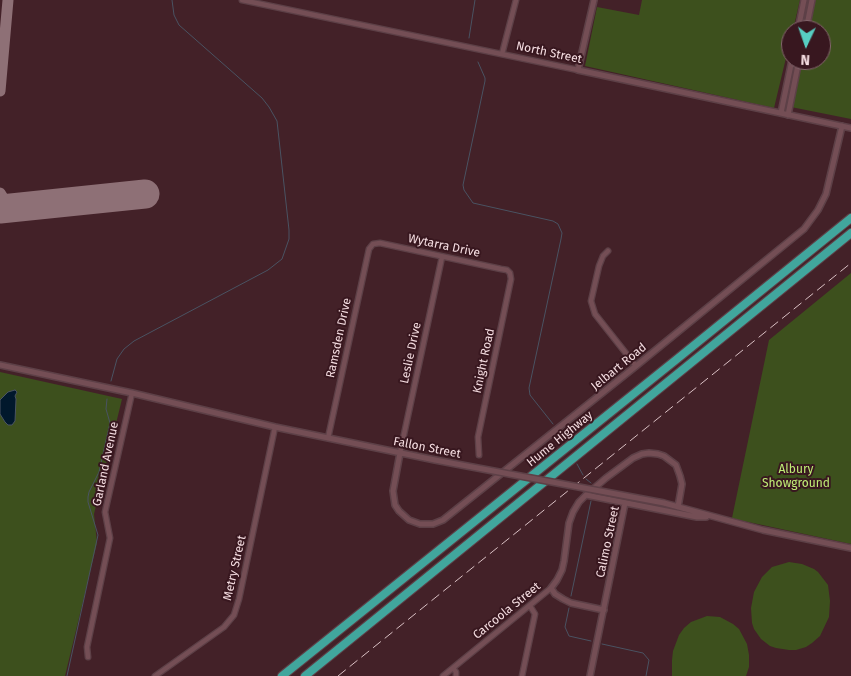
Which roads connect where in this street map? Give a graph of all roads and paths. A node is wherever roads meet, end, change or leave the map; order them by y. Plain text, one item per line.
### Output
1 (242, 0) edge
2 (516, 0) edge
3 (594, 0) edge
4 (804, 0) edge
5 (812, 0) edge
6 (800, 20) edge
7 (808, 20) edge
8 (502, 54) junction
9 (578, 70) junction
10 (790, 70) edge
11 (797, 70) edge
12 (782, 113) junction
13 (788, 115) junction
14 (842, 126) junction
15 (851, 128) edge
16 (851, 218) edge
17 (851, 233) edge
18 (373, 244) joint
19 (816, 247) junction
20 (608, 251) dead end
21 (824, 255) junction
22 (442, 257) junction
23 (510, 273) joint
24 (0, 365) edge
25 (636, 366) junction
26 (132, 393) junction
27 (275, 427) junction
28 (328, 438) junction
29 (400, 453) junction
30 (479, 455) dead end
31 (586, 495) junction
32 (625, 503) junction
33 (678, 507) junction
34 (717, 518) junction
35 (851, 548) edge
36 (551, 588) junction
37 (530, 606) junction
38 (604, 610) junction
39 (88, 657) dead end
40 (453, 668) junction
41 (155, 676) edge
42 (282, 676) edge
43 (305, 676) edge
44 (443, 676) edge
45 (456, 676) edge
46 (522, 676) edge
47 (590, 676) edge

1 - 8 street, North Street
2 - 8 street
3 - 9 street
4 - 6 street
5 - 7 street
8 - 9 street, North Street
9 - 12 street, North Street
10 - 12 street
11 - 13 street
12 - 13 street, North Street
13 - 14 street, North Street
14 - 15 street, North Street
14 - 25 street, Jelbart Road
16 - 19 highway, Hume Highway
17 - 21 highway, Hume Highway
18 - 22 street, Wytarra Drive
18 - 28 street, Ramsden Drive
19 - 21 street
19 - 42 highway, Hume Highway
20 - 25 street
21 - 43 highway, Hume Highway
22 - 23 street, Wytarra Drive
22 - 29 street, Leslie Drive
23 - 30 street, Knight Road
24 - 26 street, Fallon Street
25 - 29 street, Jelbart Road
26 - 27 street, Fallon Street
26 - 39 street, Garland Avenue
27 - 28 street, Fallon Street
27 - 41 street, Metry Street
28 - 29 street, Fallon Street
29 - 33 street, Fallon Street, bridge
31 - 32 street
31 - 33 street, Carcoola Street
31 - 36 street, Carcoola Street
32 - 34 street, Calimo Street
32 - 38 street, Calimo Street
33 - 34 street, Fallon Street
34 - 35 street, Fallon Street
36 - 37 street, Carcoola Street
36 - 38 street
37 - 40 street, Carcoola Street
37 - 46 street
38 - 47 street, Calimo Street
40 - 44 street, Carcoola Street
40 - 45 street

